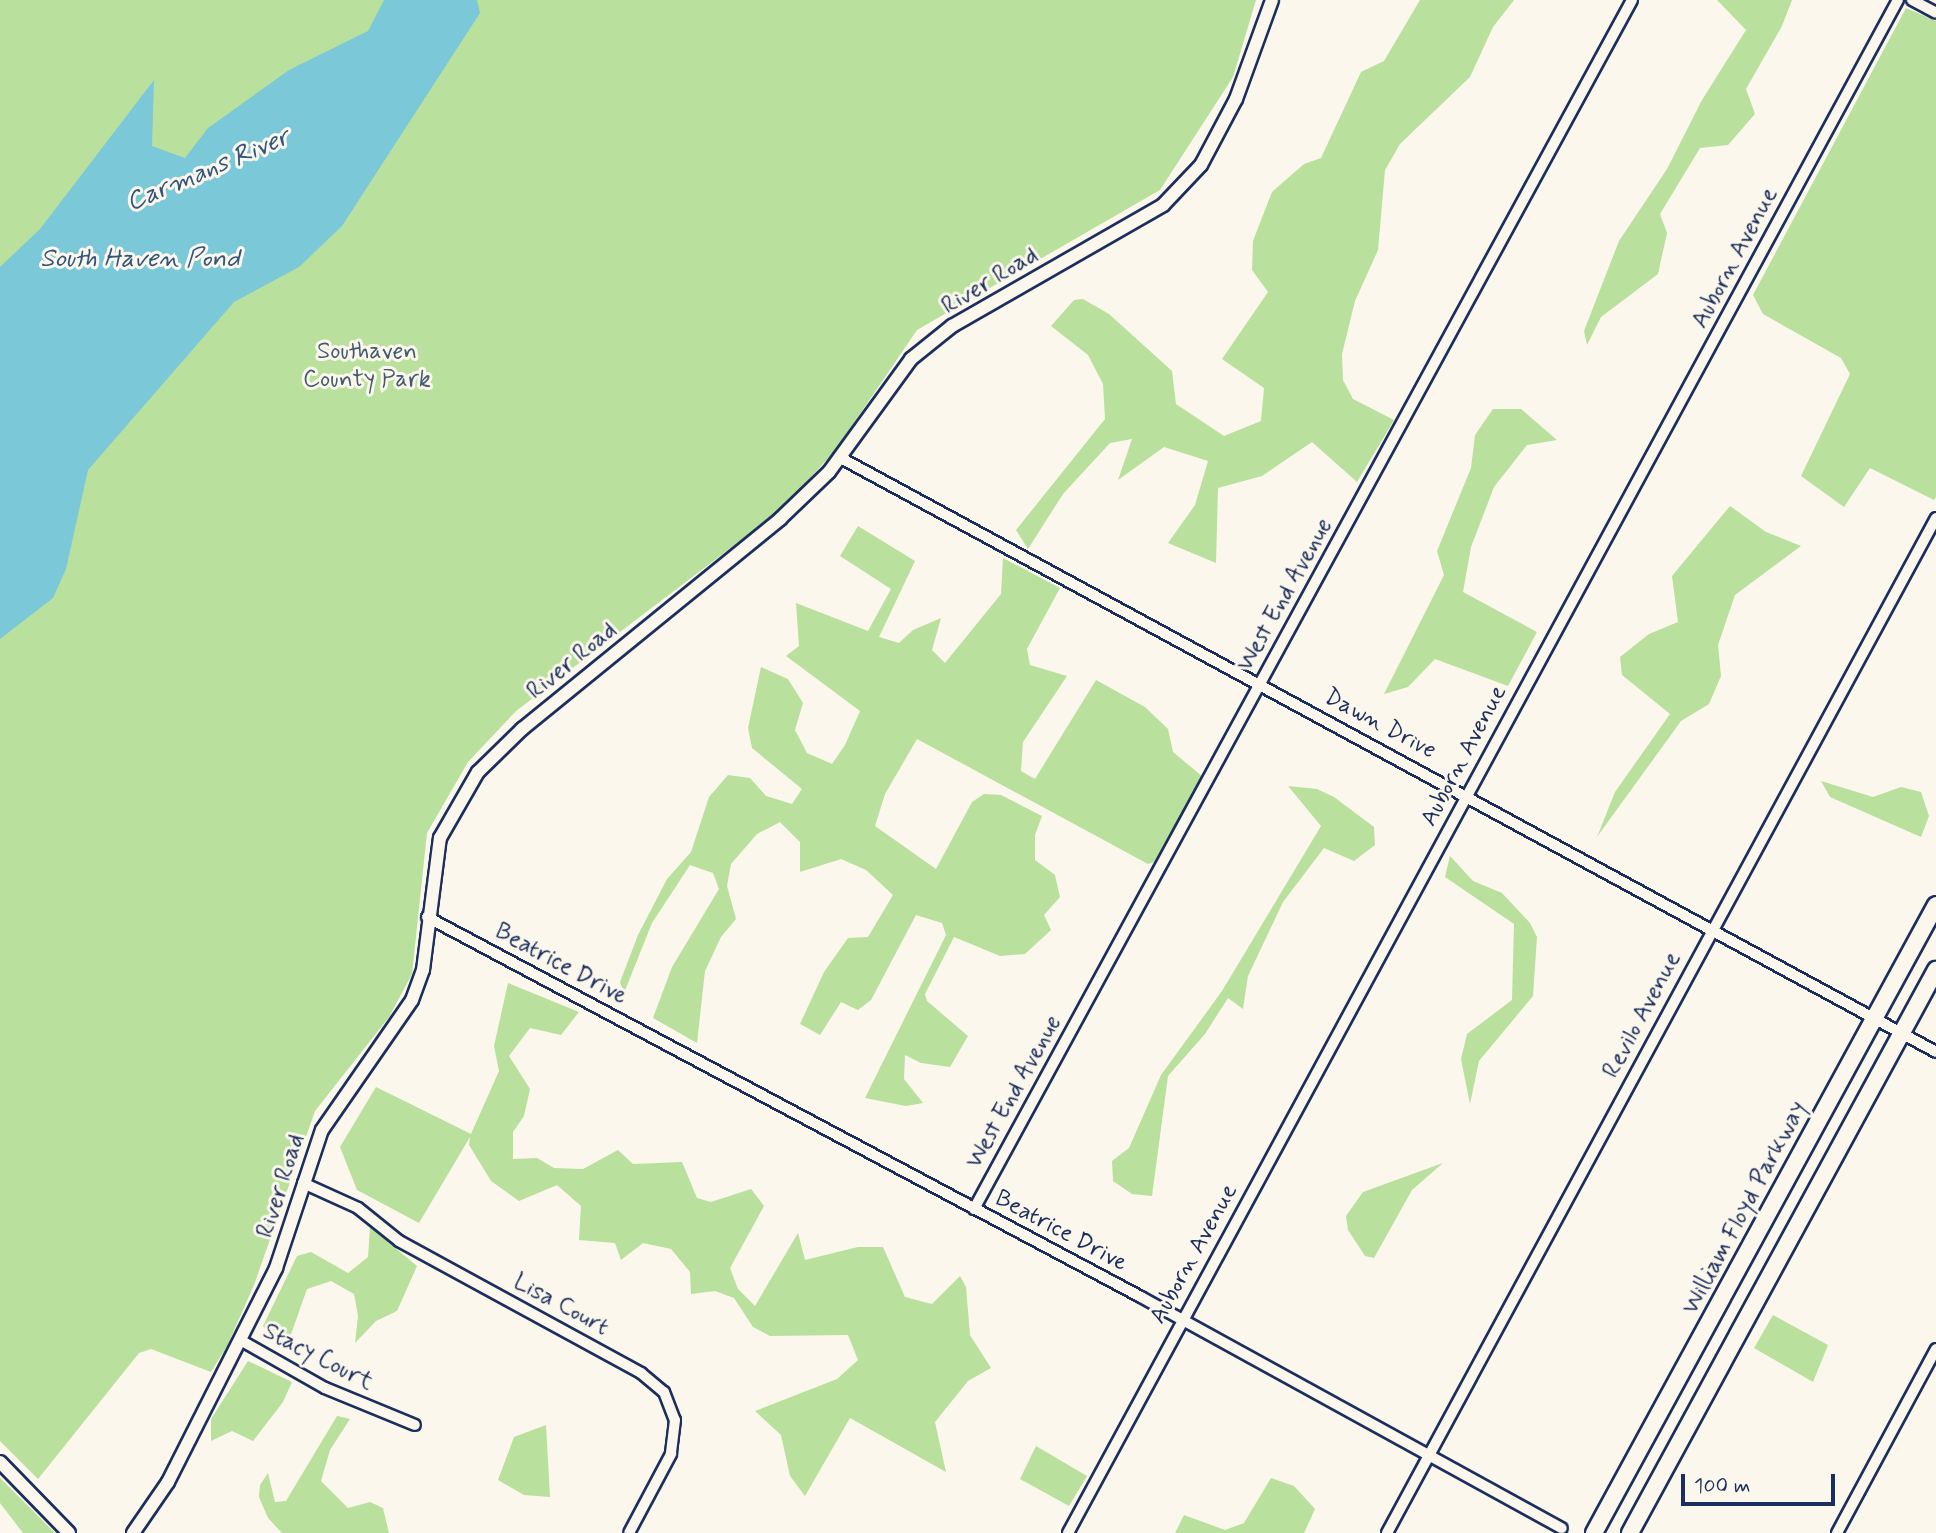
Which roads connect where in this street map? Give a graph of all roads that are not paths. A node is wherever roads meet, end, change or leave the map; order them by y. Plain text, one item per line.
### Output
1 (1272, 0) edge
2 (1632, 0) edge
3 (1898, 0) edge
4 (1912, 0) edge
5 (1936, 13) edge
6 (839, 457) junction
7 (1936, 518) edge
8 (1261, 683) junction
9 (1466, 794) junction
10 (1936, 905) edge
11 (427, 917) junction
12 (1712, 928) junction
13 (1936, 970) edge
14 (1873, 1019) junction
15 (1901, 1033) junction
16 (1936, 1052) edge
17 (303, 1183) junction
18 (974, 1209) junction
19 (1181, 1320) junction
20 (242, 1340) junction
21 (1936, 1349) edge
22 (415, 1425) dead end
23 (1430, 1455) junction
24 (0, 1462) edge
25 (1562, 1528) dead end
26 (69, 1533) edge
27 (133, 1533) edge
28 (629, 1533) edge
29 (1068, 1533) edge
30 (1387, 1533) edge
31 (1594, 1533) edge
32 (1630, 1533) edge
33 (1837, 1533) edge

1 - 6 street, River Road
2 - 8 street, West End Avenue
3 - 9 street, Auborn Avenue
4 - 5 street
6 - 8 street, Dawn Drive
6 - 11 street, River Road
7 - 12 street, Revilo Avenue
8 - 9 street, Dawn Drive
8 - 18 street, West End Avenue
9 - 12 street, Dawn Drive
9 - 19 street, Auborn Avenue
10 - 14 highway, William Floyd Parkway
11 - 17 street, River Road
11 - 18 street, Beatrice Drive
12 - 14 street, Dawn Drive
12 - 23 street, Revilo Avenue
13 - 15 highway
14 - 15 street, Dawn Drive
14 - 31 highway, William Floyd Parkway
15 - 16 street, Dawn Drive
15 - 32 highway
17 - 20 street, River Road
17 - 28 street, Lisa Court
18 - 19 street, Beatrice Drive
19 - 23 street, Beatrice Drive
19 - 29 street, Auborn Avenue
20 - 22 street, Stacy Court
20 - 27 street, River Road
21 - 33 street
23 - 25 street, Beatrice Drive
23 - 30 street, Revilo Avenue
24 - 26 street

